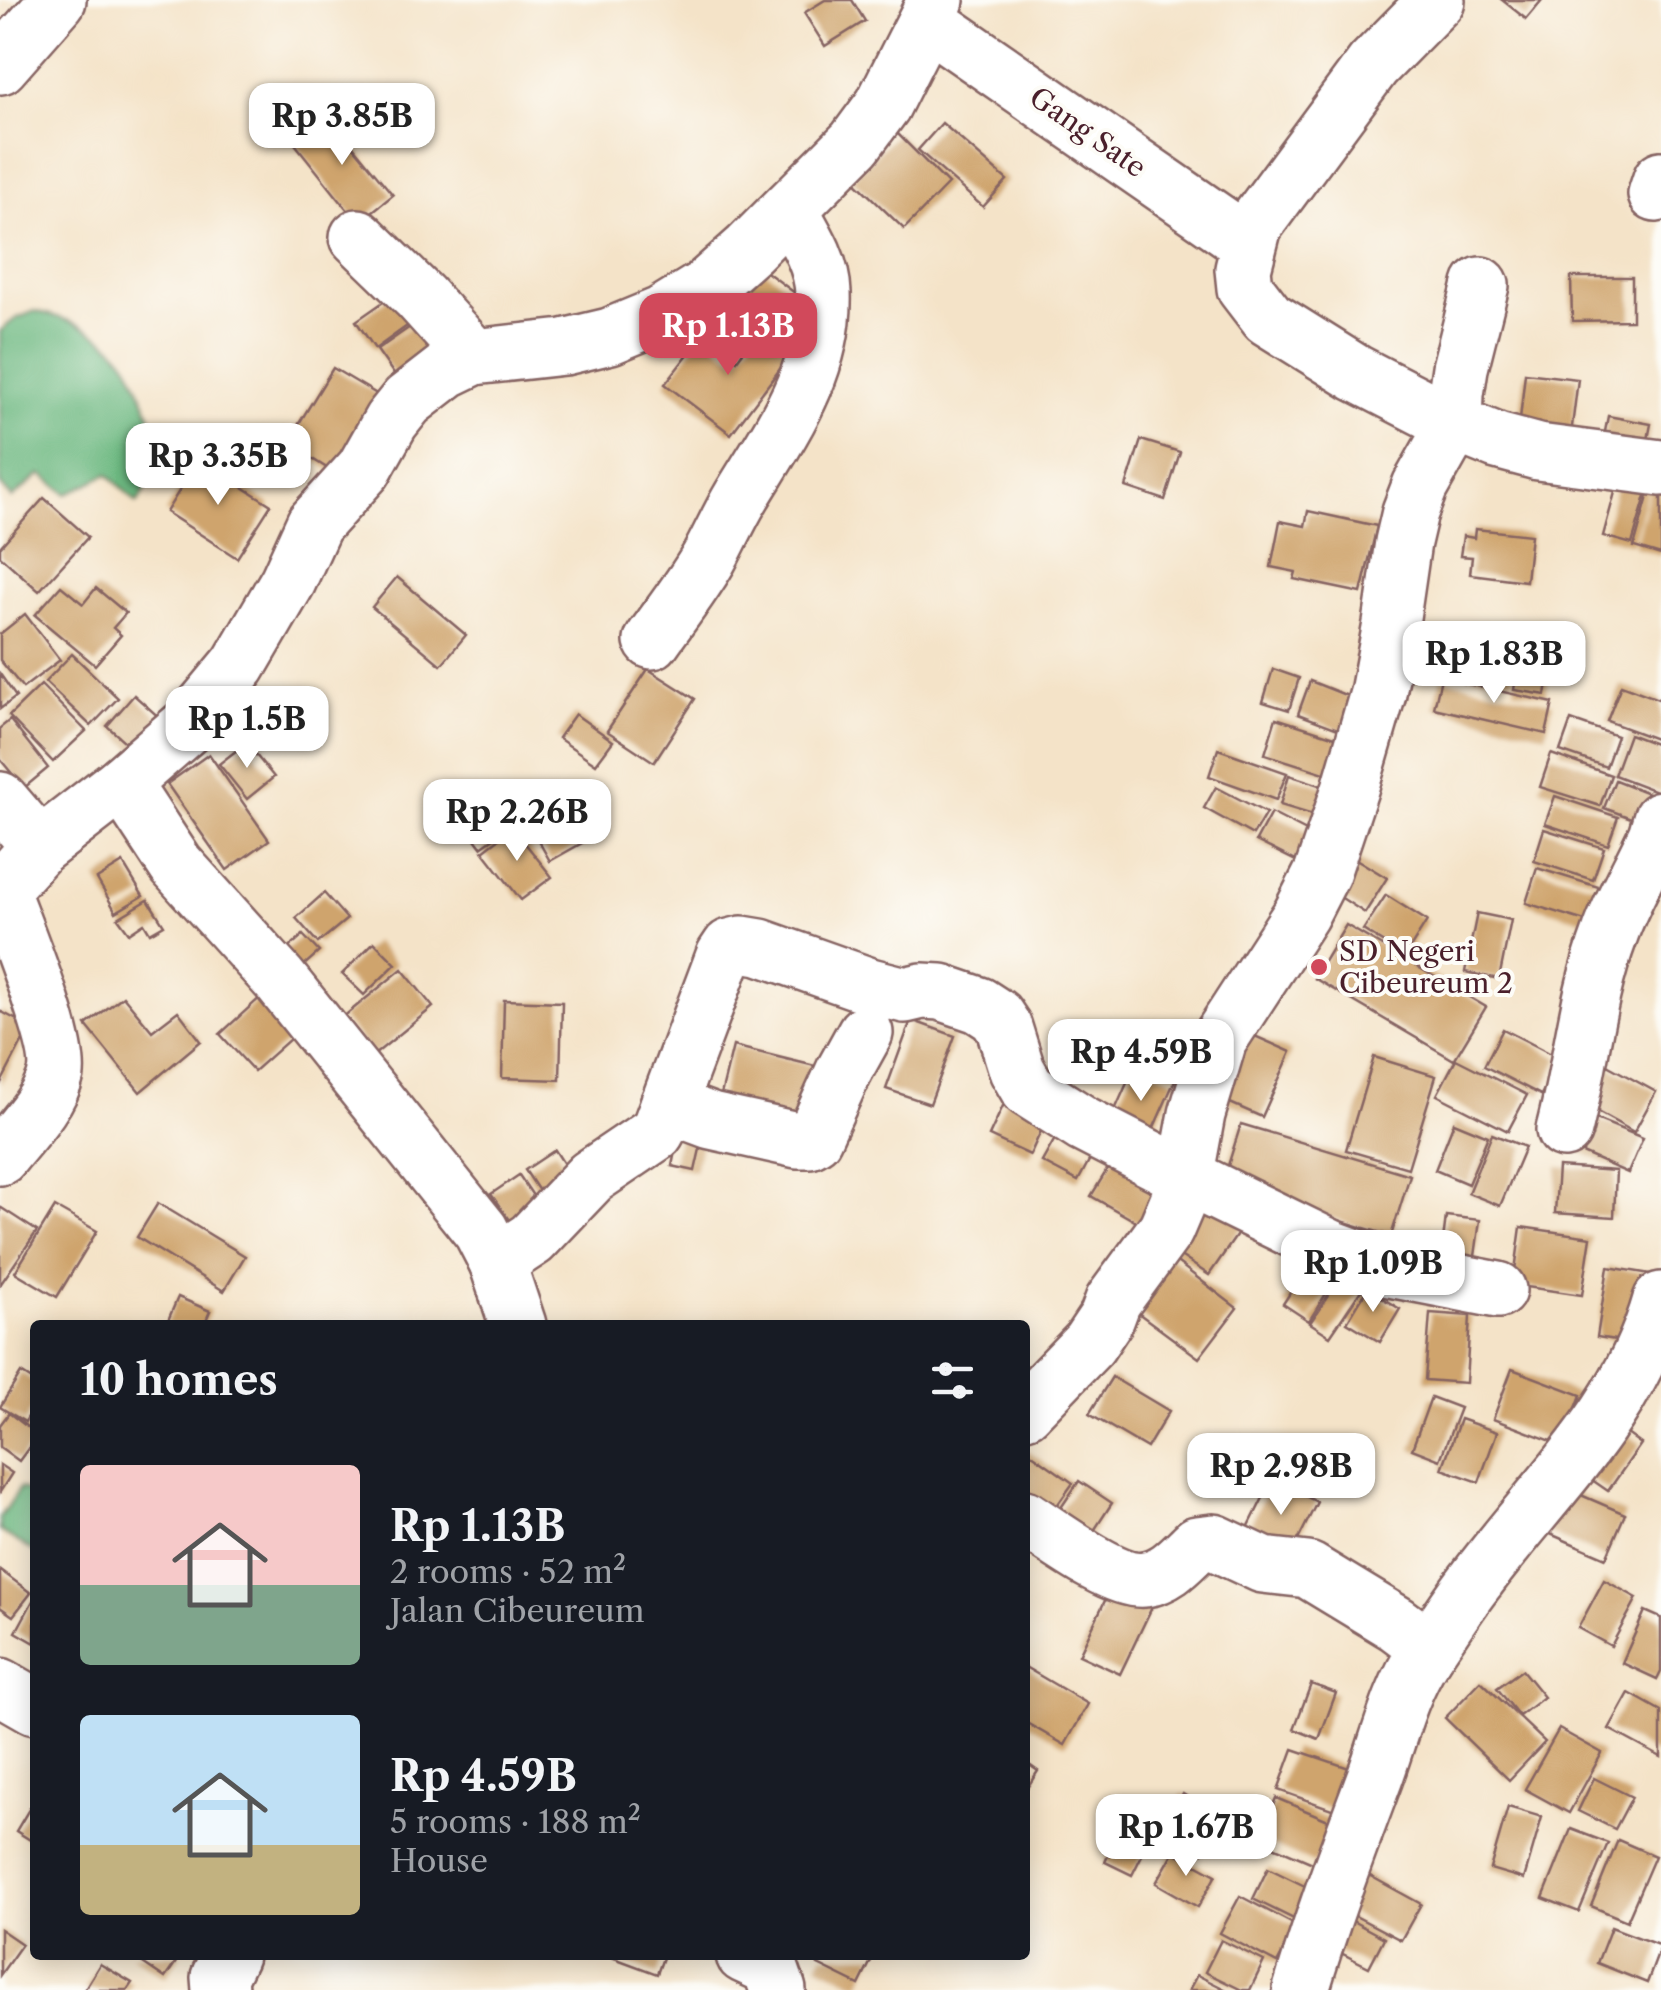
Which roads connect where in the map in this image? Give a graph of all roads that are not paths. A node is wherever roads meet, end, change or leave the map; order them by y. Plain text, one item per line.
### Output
1 (58, 0) edge
2 (1437, 0) edge
3 (932, 10) edge
4 (0, 66) edge
5 (789, 208) junction
6 (358, 237) dead end
7 (1248, 243) junction
8 (1480, 284) dead end
9 (474, 357) junction
10 (1455, 424) junction
11 (1661, 468) edge
12 (652, 641) dead end
13 (122, 783) junction
14 (0, 800) edge
15 (1661, 819) edge
16 (38, 848) junction
17 (0, 890) edge
18 (866, 1033) dead end
19 (668, 1105) junction
20 (1564, 1130) dead end
21 (0, 1157) edge
22 (1186, 1177) junction
23 (497, 1262) junction
24 (1498, 1290) dead end
25 (1661, 1300) edge
26 (516, 1320) edge
27 (1030, 1405) edge
28 (1030, 1521) edge
29 (1424, 1654) junction
30 (0, 1686) edge
31 (30, 1703) edge
32 (227, 1960) edge
33 (756, 1960) edge
34 (220, 1990) edge
35 (778, 1990) edge
36 (1300, 1990) edge

1 - 4 street
2 - 7 street
3 - 5 street
3 - 7 street, Gang Sate
5 - 9 street
5 - 12 street
6 - 9 street
7 - 10 street
8 - 10 street
9 - 13 street
10 - 11 street
10 - 22 street
13 - 16 street
13 - 23 street
14 - 16 street
15 - 20 street
16 - 17 street
17 - 21 street
18 - 19 street
19 - 22 street
19 - 23 street
22 - 24 street
22 - 27 street
23 - 26 street
25 - 29 street
28 - 29 street
29 - 36 street
30 - 31 street
32 - 34 street
33 - 35 street

